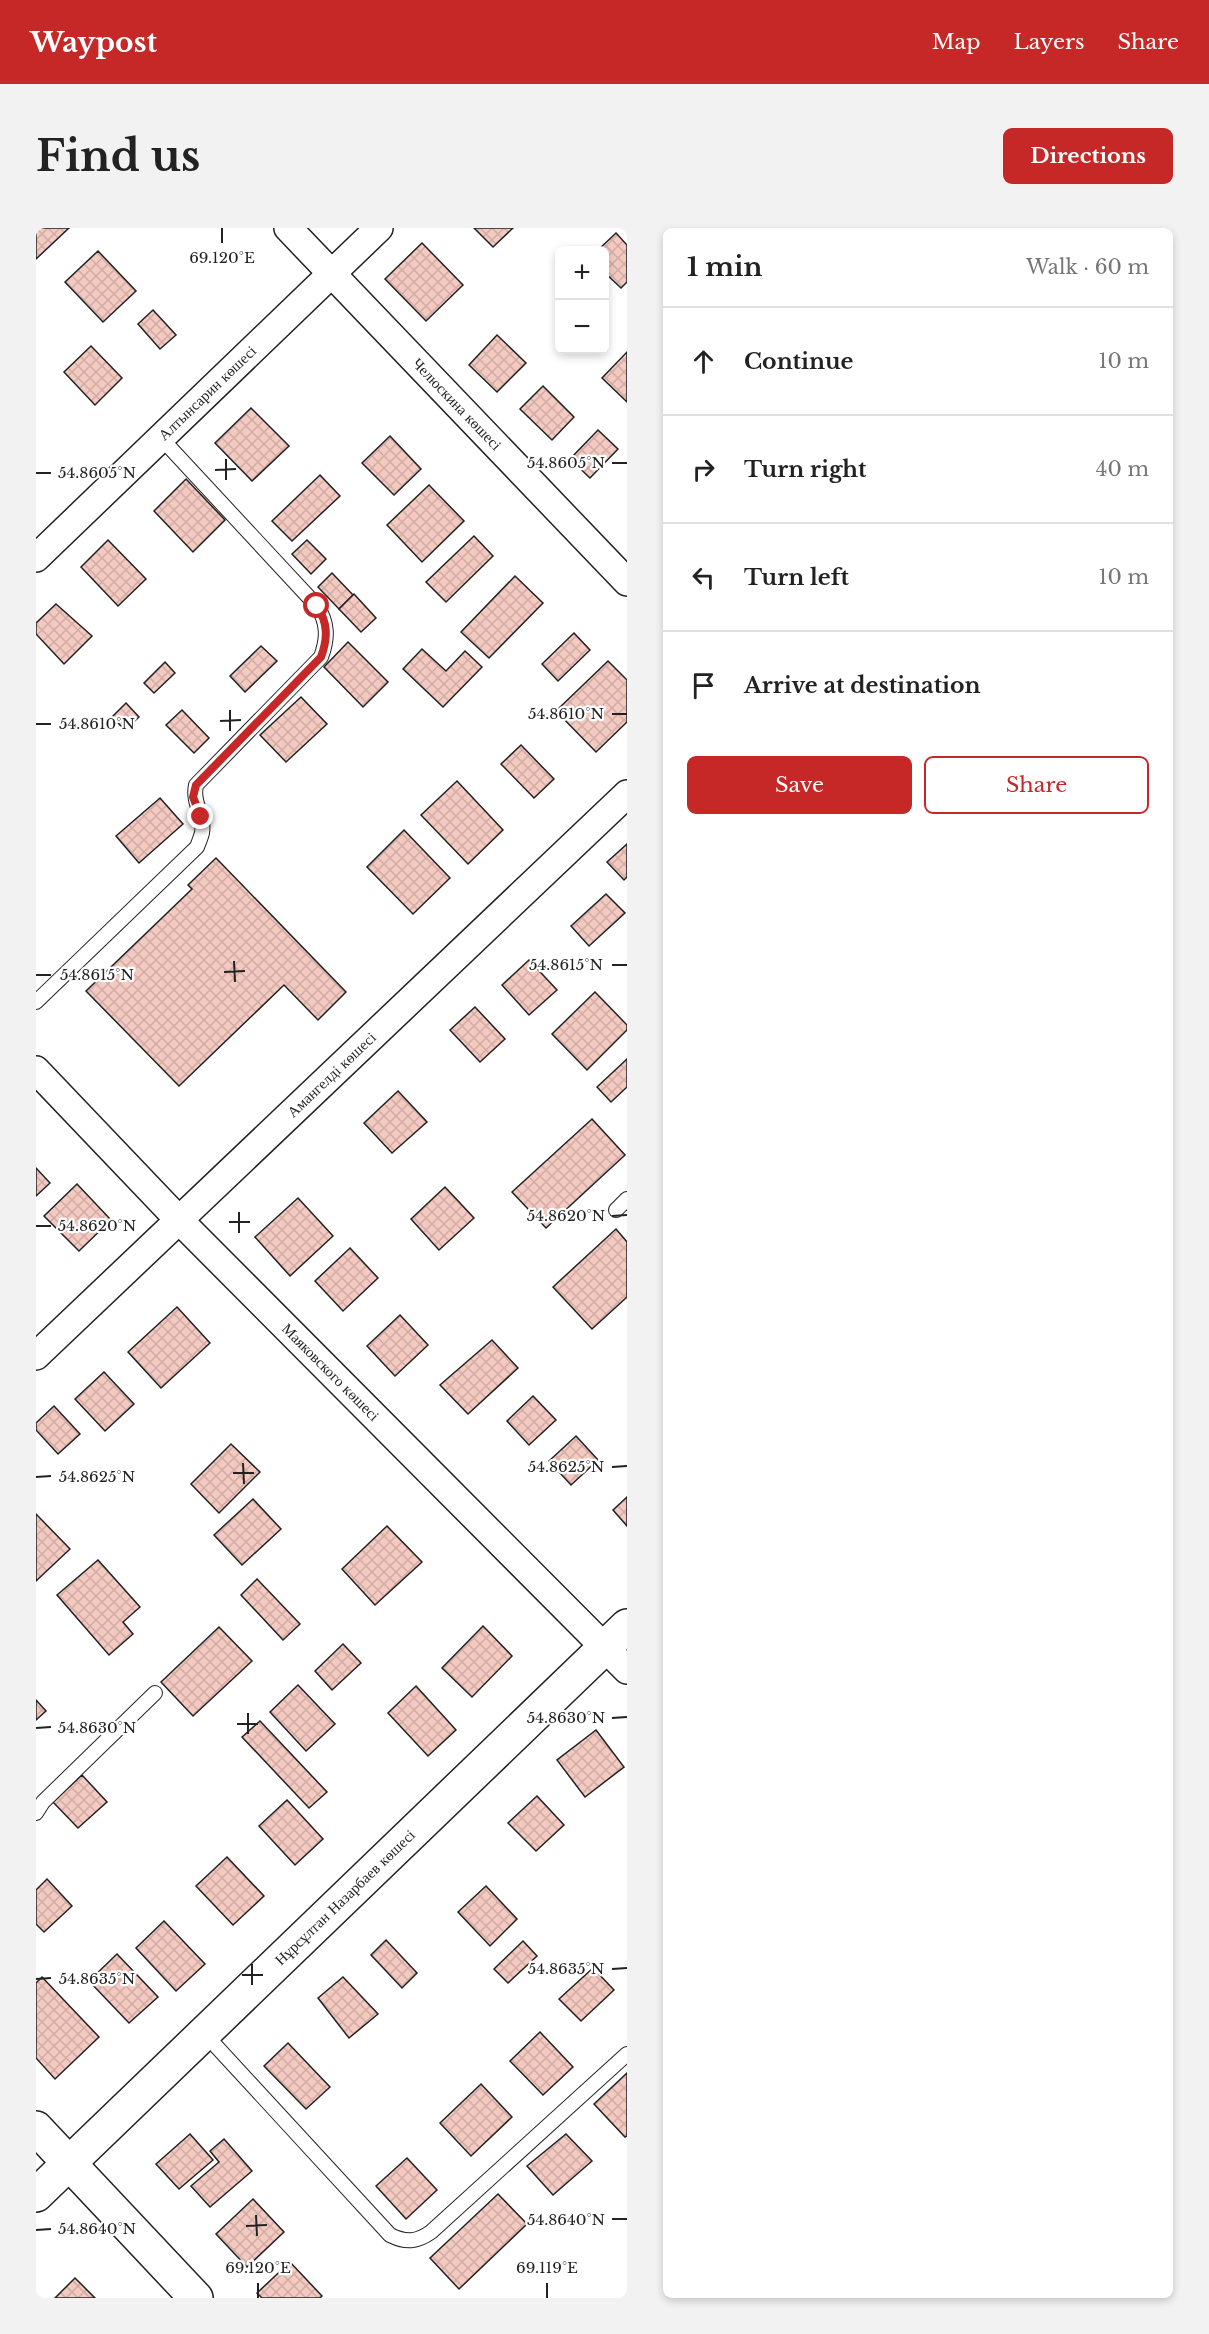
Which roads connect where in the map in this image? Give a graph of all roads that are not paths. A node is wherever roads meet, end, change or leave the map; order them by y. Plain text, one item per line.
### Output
1 (288, 228) edge
2 (379, 228) edge
3 (331, 274) junction
4 (160, 438) junction
5 (36, 558) edge
6 (627, 582) edge
7 (627, 794) edge
8 (36, 1002) edge
9 (36, 1070) edge
10 (627, 1199) edge
11 (616, 1210) dead end
12 (179, 1220) junction
13 (36, 1356) edge
14 (616, 1636) edge
15 (627, 1670) edge
16 (155, 1693) dead end
17 (36, 1813) edge
18 (204, 2033) junction
19 (627, 2054) edge
20 (36, 2128) edge
21 (69, 2163) junction
22 (36, 2195) edge
23 (196, 2298) edge

1 - 3 street, Челюскина көшесі
2 - 3 street, Алтынсарин көшесі
3 - 4 street, Алтынсарин көшесі
3 - 6 street, Челюскина көшесі
4 - 5 street, Алтынсарин көшесі
4 - 8 lane
7 - 12 street, Амангелді көшесі
9 - 12 street, Маяковского көшесі
10 - 11 lane
12 - 13 street, Амангелді көшесі
12 - 14 street, Маяковского көшесі
14 - 15 street, Маяковского көшесі
14 - 18 street, Нұрсұлтан Назарбаев көшесі
16 - 17 lane
18 - 19 lane
18 - 21 street, Нұрсұлтан Назарбаев көшесі
20 - 21 street
21 - 22 street, Нұрсұлтан Назарбаев көшесі
21 - 23 street

